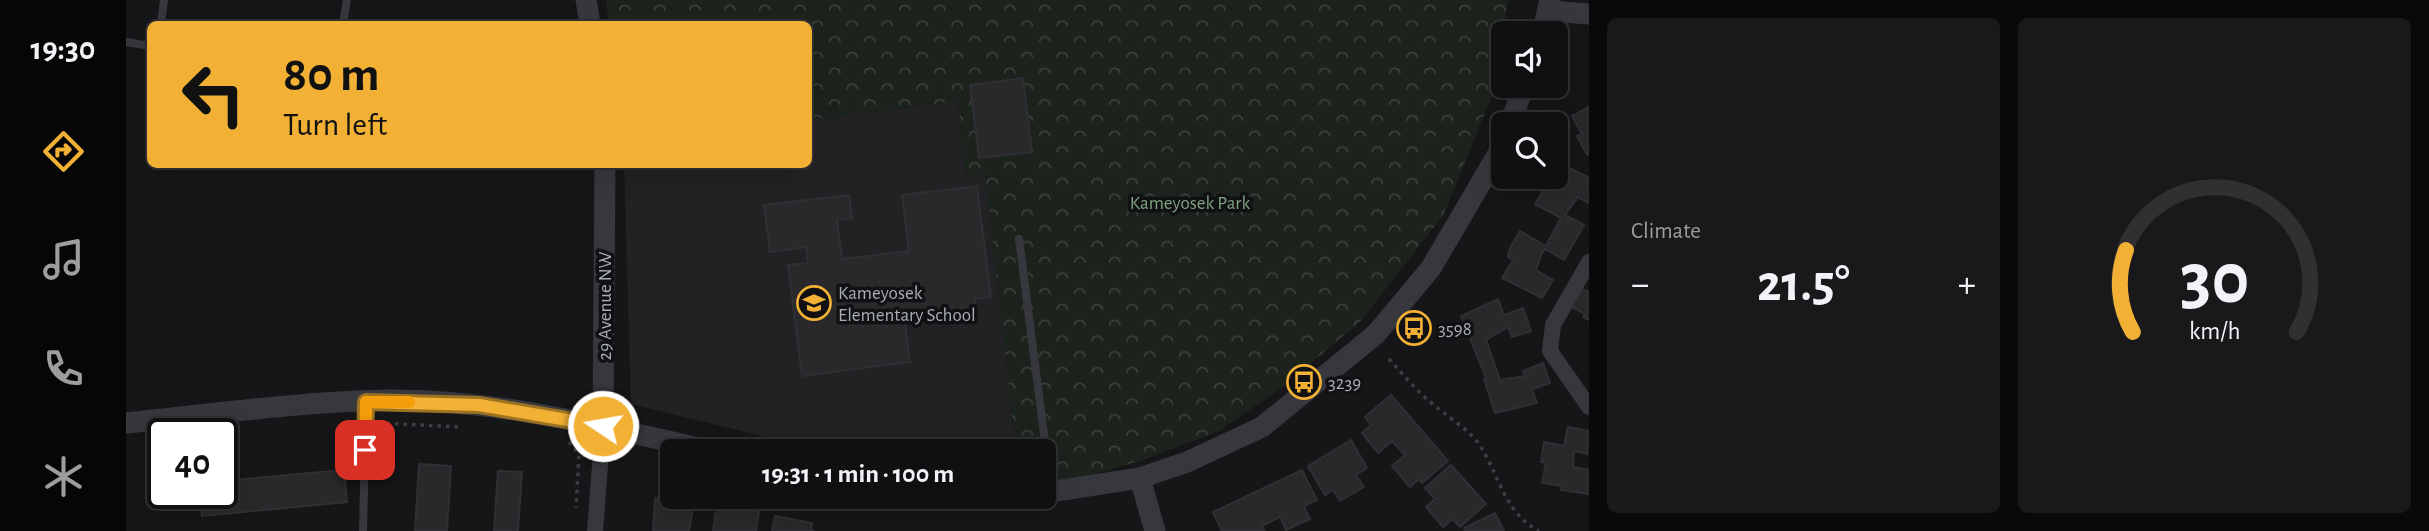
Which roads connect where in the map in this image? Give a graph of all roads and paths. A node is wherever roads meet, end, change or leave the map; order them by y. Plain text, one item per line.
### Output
1 (164, 0) edge
2 (347, 0) edge
3 (586, 0) edge
4 (1550, 5) edge
5 (1589, 14) edge
6 (161, 21) edge
7 (344, 21) edge
8 (590, 21) edge
9 (126, 42) edge
10 (147, 46) edge
11 (1491, 166) edge
12 (605, 168) edge
13 (1019, 239) dead end
14 (1589, 262) edge
15 (1389, 359) dead end
16 (366, 402) junction
17 (1589, 407) edge
18 (126, 423) edge
19 (366, 423) junction
20 (603, 426) junction
21 (466, 427) dead end
22 (660, 439) edge
23 (1041, 439) edge
24 (564, 440) dead end
25 (1140, 478) junction
26 (1056, 492) edge
27 (576, 522) dead end
28 (363, 531) edge
29 (595, 531) edge
30 (1155, 531) edge
31 (1539, 531) edge

1 - 6 lane
2 - 7 lane
3 - 8 street
4 - 5 street
9 - 10 lane
11 - 25 street
12 - 20 street, 29 Avenue NW
13 - 23 lane
14 - 17 street
15 - 31 path
16 - 18 street
16 - 19 lane
16 - 20 street
19 - 21 path
19 - 28 lane
20 - 22 street
20 - 29 street, 29 Avenue NW
24 - 27 path
25 - 26 street
25 - 30 street

